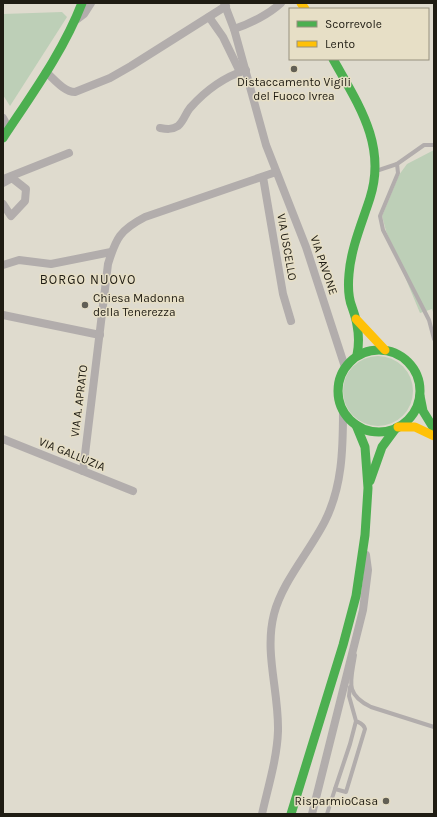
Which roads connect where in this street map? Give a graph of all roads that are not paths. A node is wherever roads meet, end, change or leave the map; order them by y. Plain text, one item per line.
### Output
1 (82, 3) edge
2 (91, 3) edge
3 (281, 3) edge
4 (225, 4) edge
5 (210, 17) junction
6 (76, 20) junction
7 (234, 29) junction
8 (334, 60) edge
9 (243, 71) junction
10 (46, 72) junction
11 (3, 118) edge
12 (160, 128) dead end
13 (9, 129) junction
14 (3, 138) edge
15 (434, 145) edge
16 (69, 153) dead end
17 (397, 164) junction
18 (377, 171) junction
19 (276, 172) junction
20 (263, 177) junction
21 (3, 179) edge
22 (3, 182) edge
23 (3, 204) edge
24 (111, 252) junction
25 (3, 265) edge
26 (3, 315) edge
27 (356, 319) junction
28 (291, 321) dead end
29 (100, 335) junction
30 (434, 339) edge
31 (385, 350) junction
32 (358, 355) junction
33 (345, 367) junction
34 (420, 396) junction
35 (343, 412) junction
36 (356, 425) junction
37 (433, 425) edge
38 (397, 427) junction
39 (434, 436) edge
40 (3, 439) edge
41 (83, 471) junction
42 (368, 488) junction
43 (133, 491) dead end
44 (365, 535) junction
45 (357, 634) junction
46 (350, 687) junction
47 (356, 721) junction
48 (434, 727) edge
49 (335, 789) junction
50 (262, 814) edge
51 (291, 814) edge
52 (312, 814) edge
53 (327, 814) edge

1 - 6 main road
2 - 6 street
3 - 7 street
4 - 5 street
4 - 7 street, VIA PAVONE
5 - 9 street
5 - 10 street
6 - 10 main road
7 - 9 street, VIA PAVONE
8 - 18 main road
9 - 12 street
9 - 19 street, VIA PAVONE
10 - 13 main road
11 - 13 street
13 - 14 main road
15 - 17 lane
16 - 21 street
17 - 18 lane
17 - 30 lane
18 - 27 main road
19 - 20 street
19 - 33 street, VIA PAVONE
20 - 24 street
20 - 28 street, VIA USCELLO
22 - 23 street
24 - 25 street
24 - 29 street, VIA A. APRATO
26 - 29 street
27 - 31 main road
27 - 32 main road
29 - 41 street, VIA A. APRATO
31 - 32 main road
31 - 34 main road
32 - 33 main road
33 - 35 main road
34 - 37 main road
34 - 38 main road
35 - 36 main road
35 - 50 street
36 - 38 main road
36 - 42 main road
38 - 39 main road
38 - 42 main road
40 - 41 street, VIA GALLUZIA
41 - 43 street, VIA GALLUZIA
42 - 44 main road
44 - 45 street
44 - 51 main road
45 - 46 lane
45 - 52 street
46 - 47 lane
46 - 48 lane
47 - 49 lane
47 - 49 lane
49 - 53 lane

